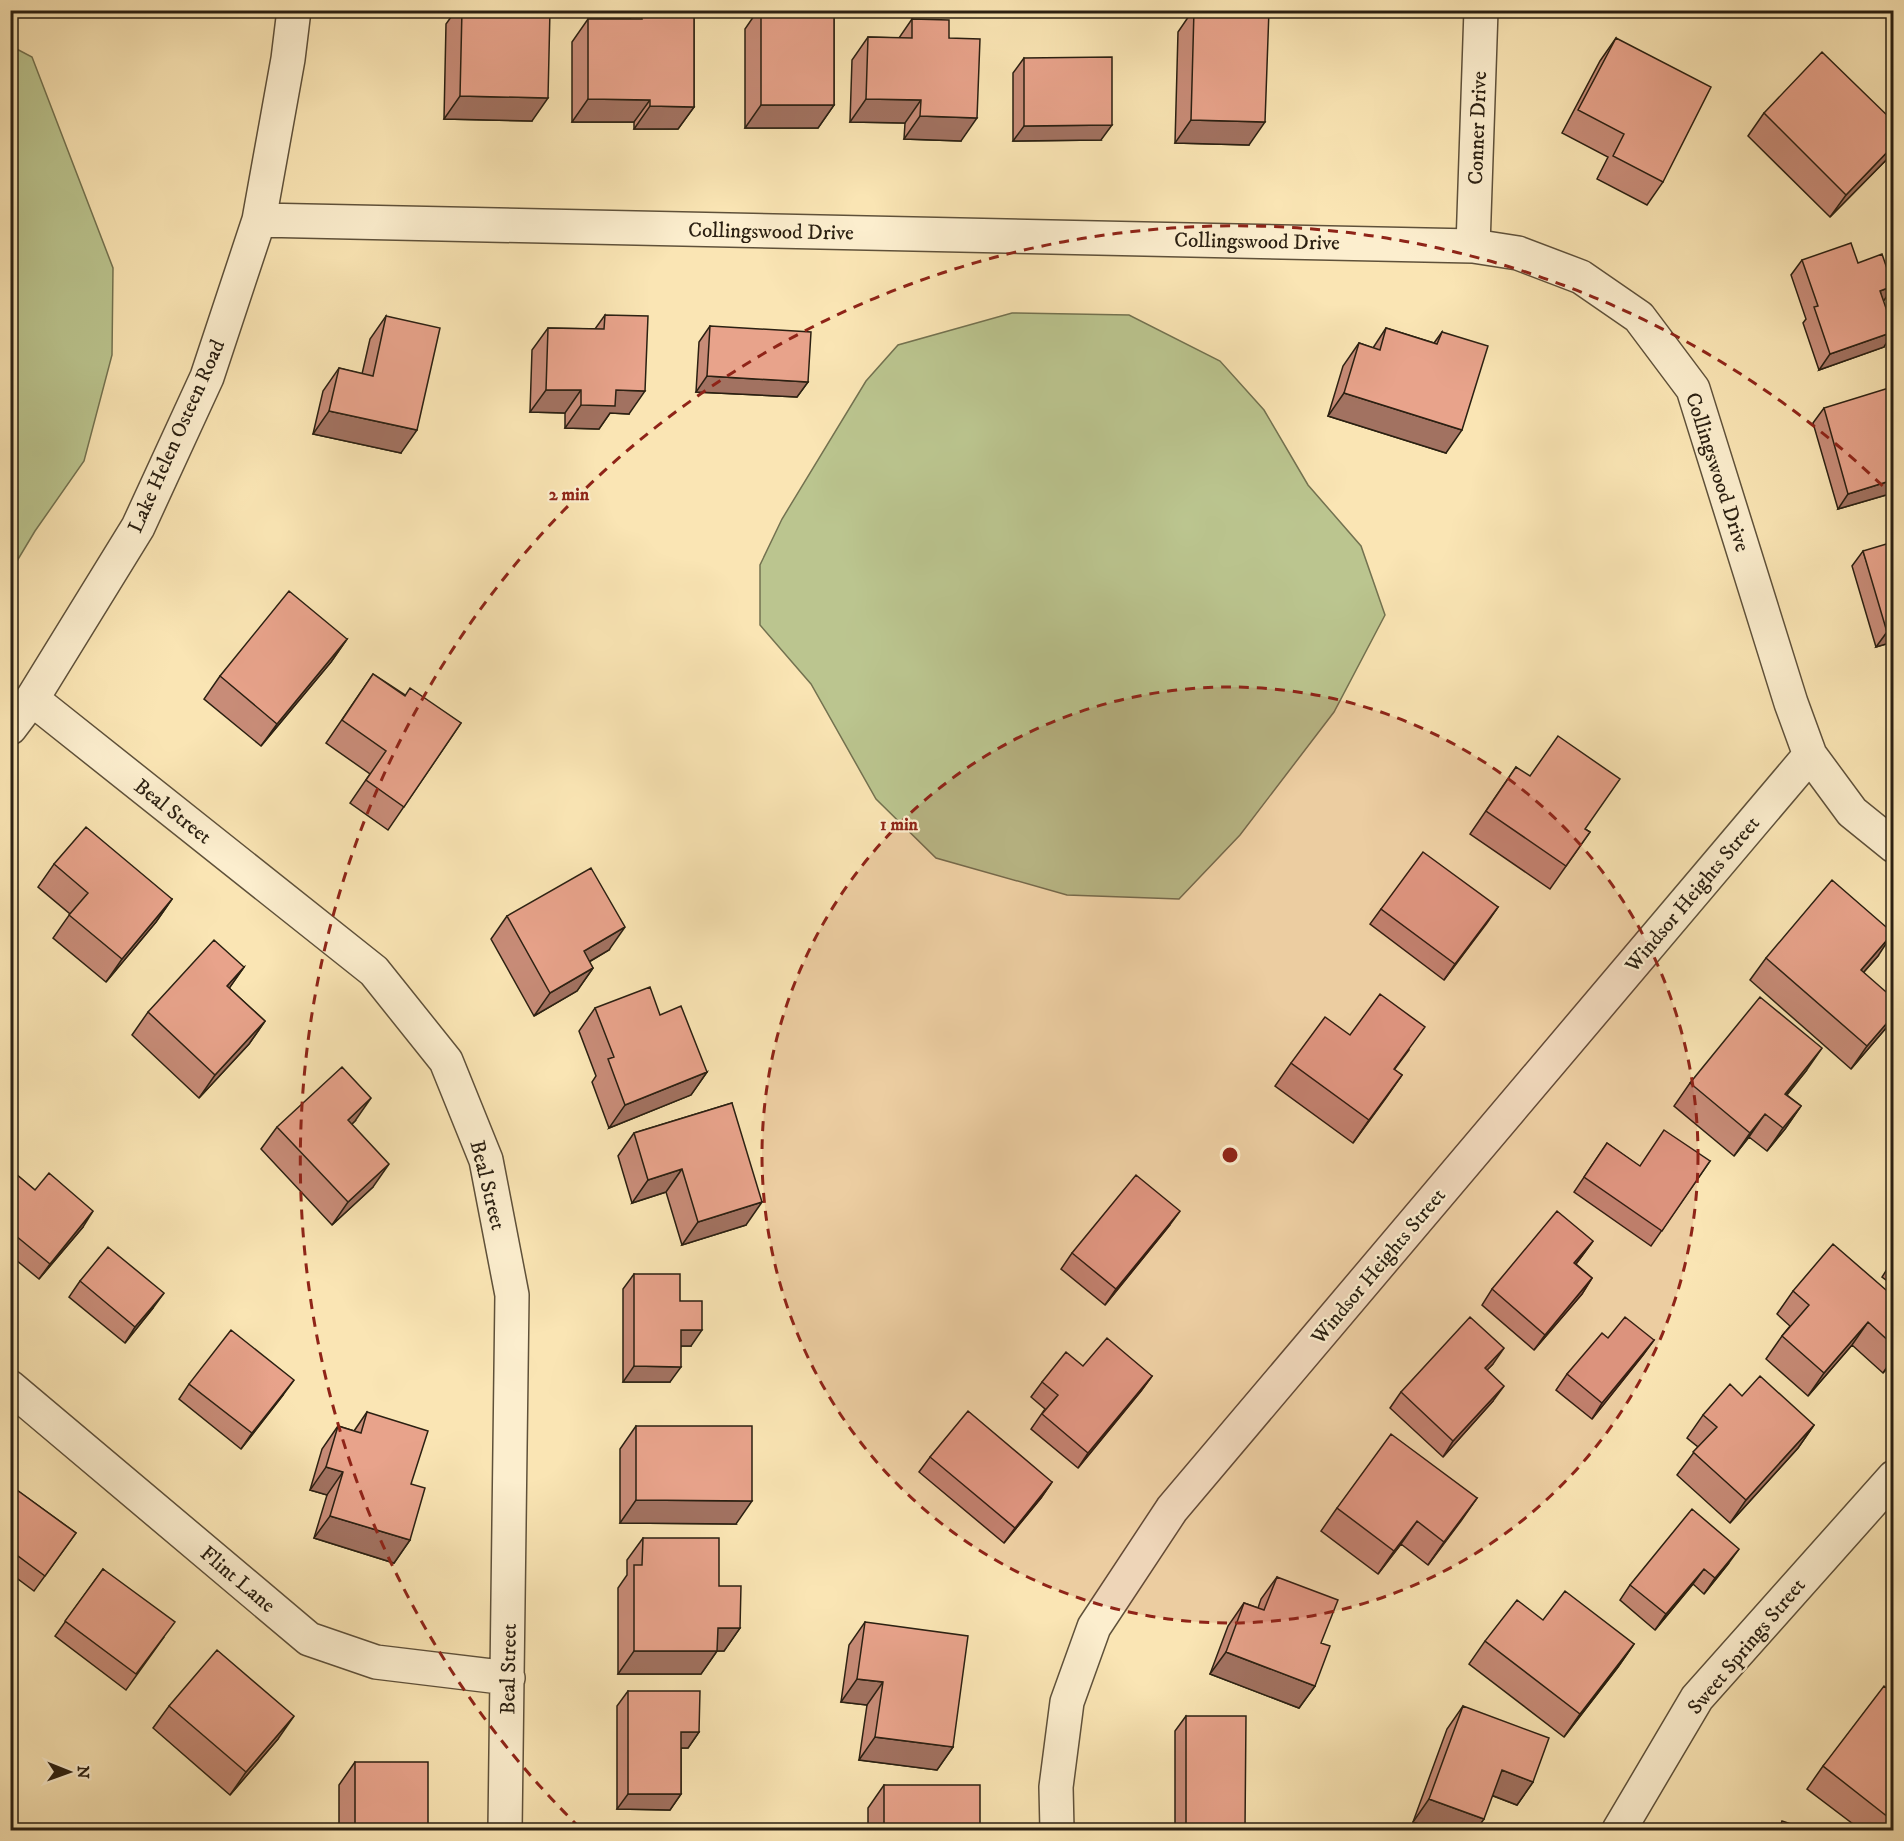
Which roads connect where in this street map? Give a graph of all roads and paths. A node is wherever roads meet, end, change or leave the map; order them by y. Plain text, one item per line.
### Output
1 (294, 10) edge
2 (1482, 10) edge
3 (259, 220) junction
4 (1473, 246) junction
5 (32, 699) junction
6 (10, 728) edge
7 (1810, 755) junction
8 (1893, 846) edge
9 (10, 1388) edge
10 (1893, 1477) edge
11 (508, 1678) junction
12 (506, 1830) edge
13 (1057, 1830) edge
14 (1619, 1830) edge

1 - 3 street, Lake Helen Osteen Road
2 - 4 street, Conner Drive
3 - 4 street, Collingswood Drive
3 - 5 street, Lake Helen Osteen Road
4 - 7 street, Collingswood Drive
5 - 6 street, Lake Helen Osteen Road
5 - 11 street, Beal Street
7 - 8 street, Collingswood Drive
7 - 13 street, Windsor Heights Street
9 - 11 street, Flint Lane
10 - 14 street, Sweet Springs Street
11 - 12 street, Beal Street

